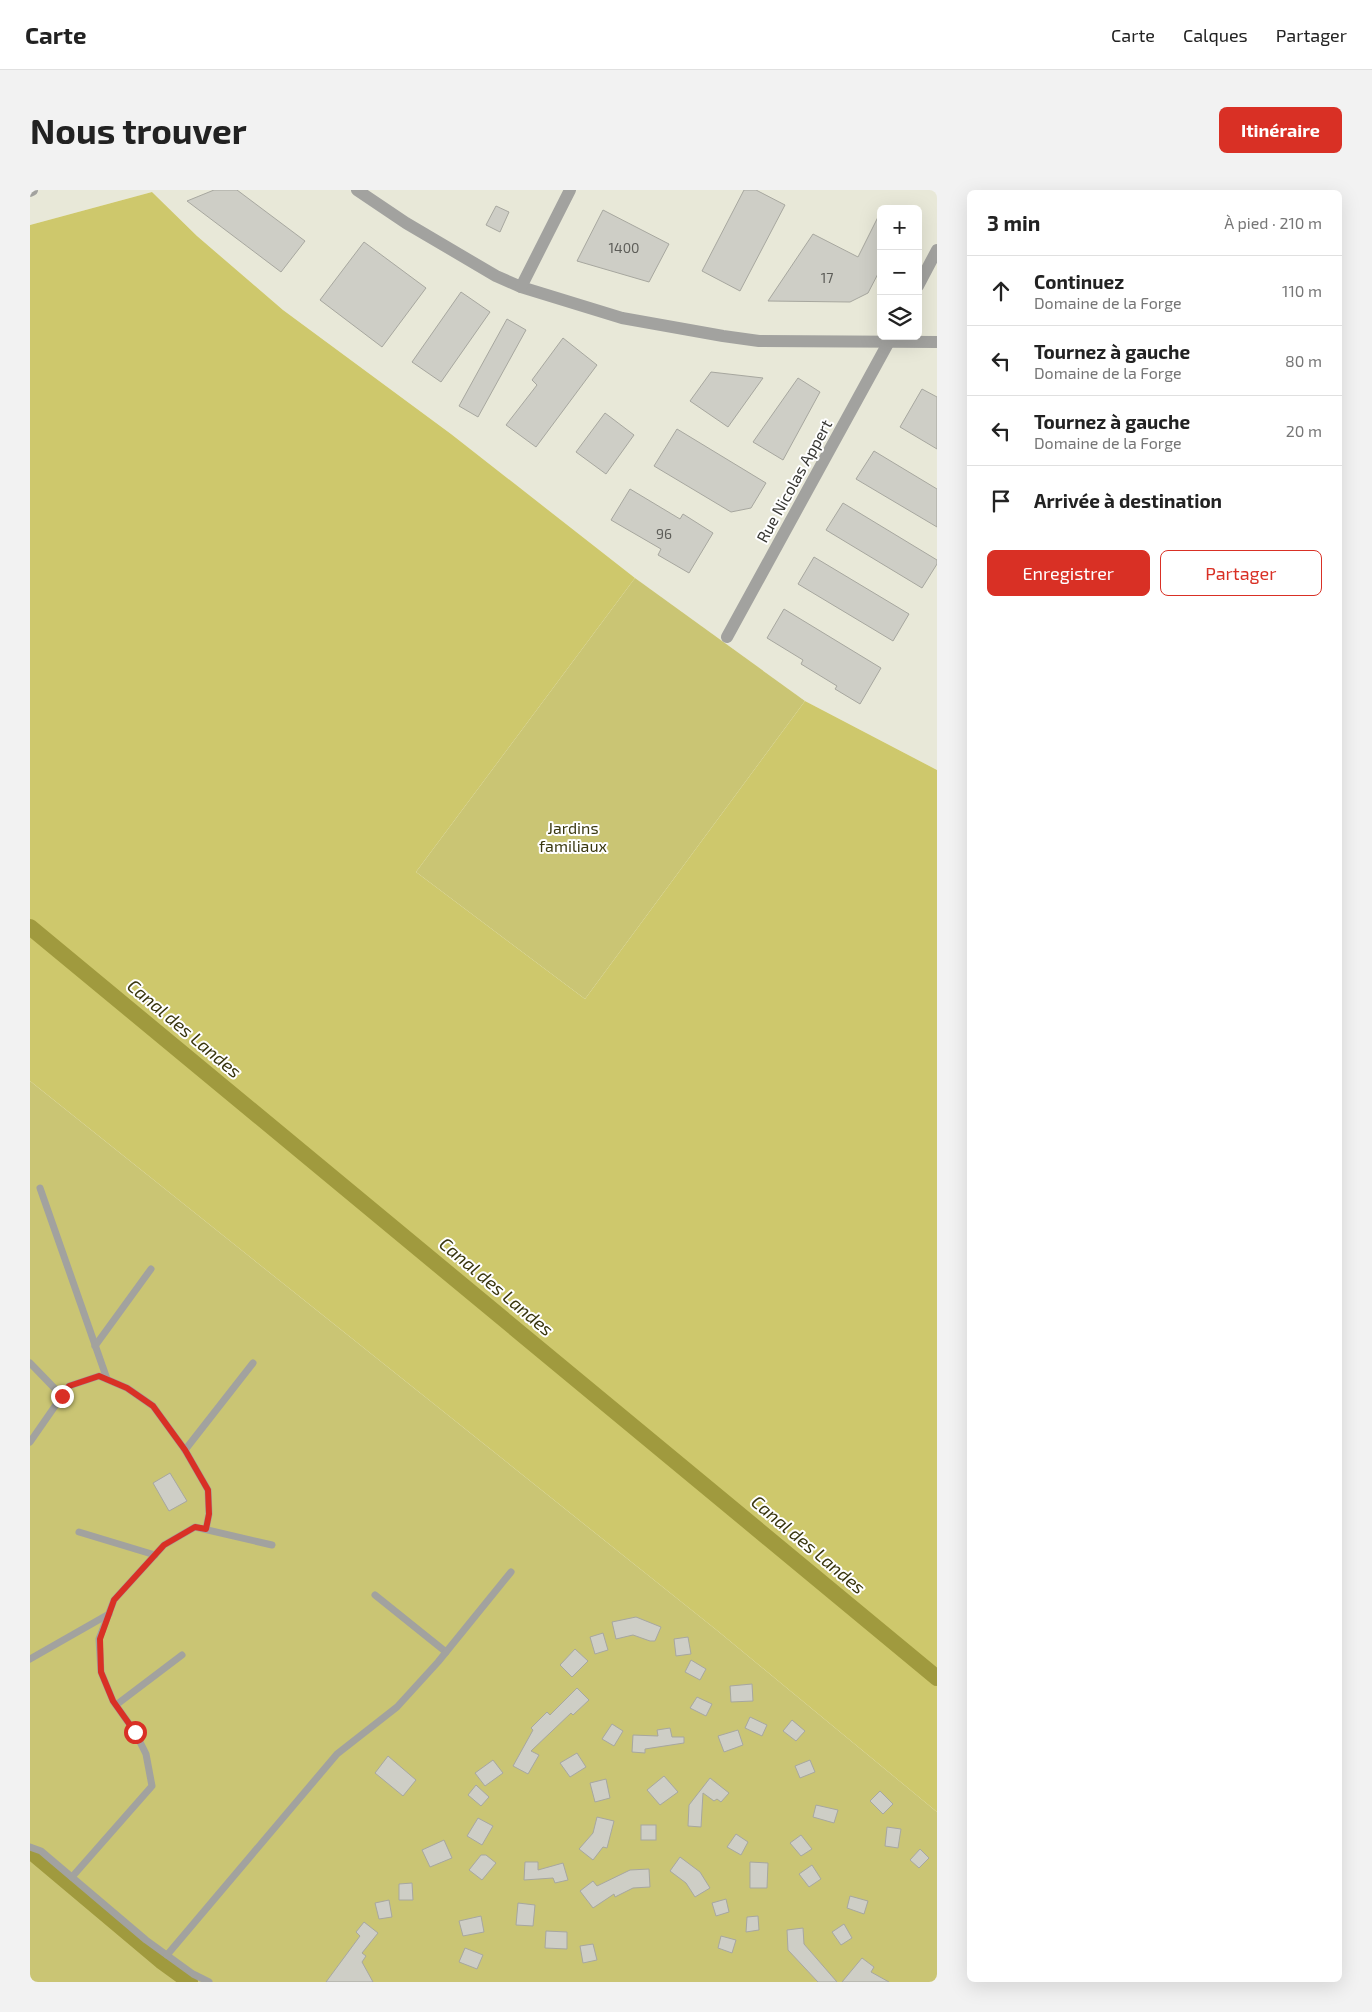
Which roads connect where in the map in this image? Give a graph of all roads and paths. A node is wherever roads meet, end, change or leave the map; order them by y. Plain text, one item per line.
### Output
1 (357, 190) edge
2 (570, 190) edge
3 (937, 250) edge
4 (922, 278) edge
5 (521, 287) junction
6 (877, 339) edge
7 (890, 340) edge
8 (906, 340) edge
9 (937, 342) edge
10 (727, 637) dead end
11 (40, 1188) dead end
12 (152, 1269) dead end
13 (95, 1346) junction
14 (253, 1362) dead end
15 (30, 1363) edge
16 (107, 1380) junction
17 (62, 1396) junction
18 (30, 1442) edge
19 (185, 1450) junction
20 (206, 1529) junction
21 (79, 1532) dead end
22 (272, 1546) dead end
23 (155, 1555) junction
24 (511, 1572) dead end
25 (375, 1595) dead end
26 (109, 1614) junction
27 (446, 1652) junction
28 (182, 1655) dead end
29 (30, 1659) edge
30 (116, 1705) junction
31 (30, 1847) edge
32 (72, 1878) junction
33 (167, 1955) junction
34 (209, 1982) edge

1 - 5 street
2 - 5 street
3 - 4 street
5 - 6 street
7 - 10 street, Rue Nicolas Appert
8 - 9 street
11 - 13 lane
12 - 13 lane
13 - 16 lane
14 - 19 lane
15 - 17 lane
16 - 17 lane
16 - 19 lane
17 - 18 lane
19 - 20 lane
20 - 22 lane
20 - 23 lane
21 - 23 lane
23 - 26 lane
24 - 27 lane
25 - 27 lane
26 - 29 lane
26 - 30 lane
27 - 33 lane
28 - 30 lane
30 - 32 lane
31 - 32 lane
32 - 33 lane
33 - 34 lane

